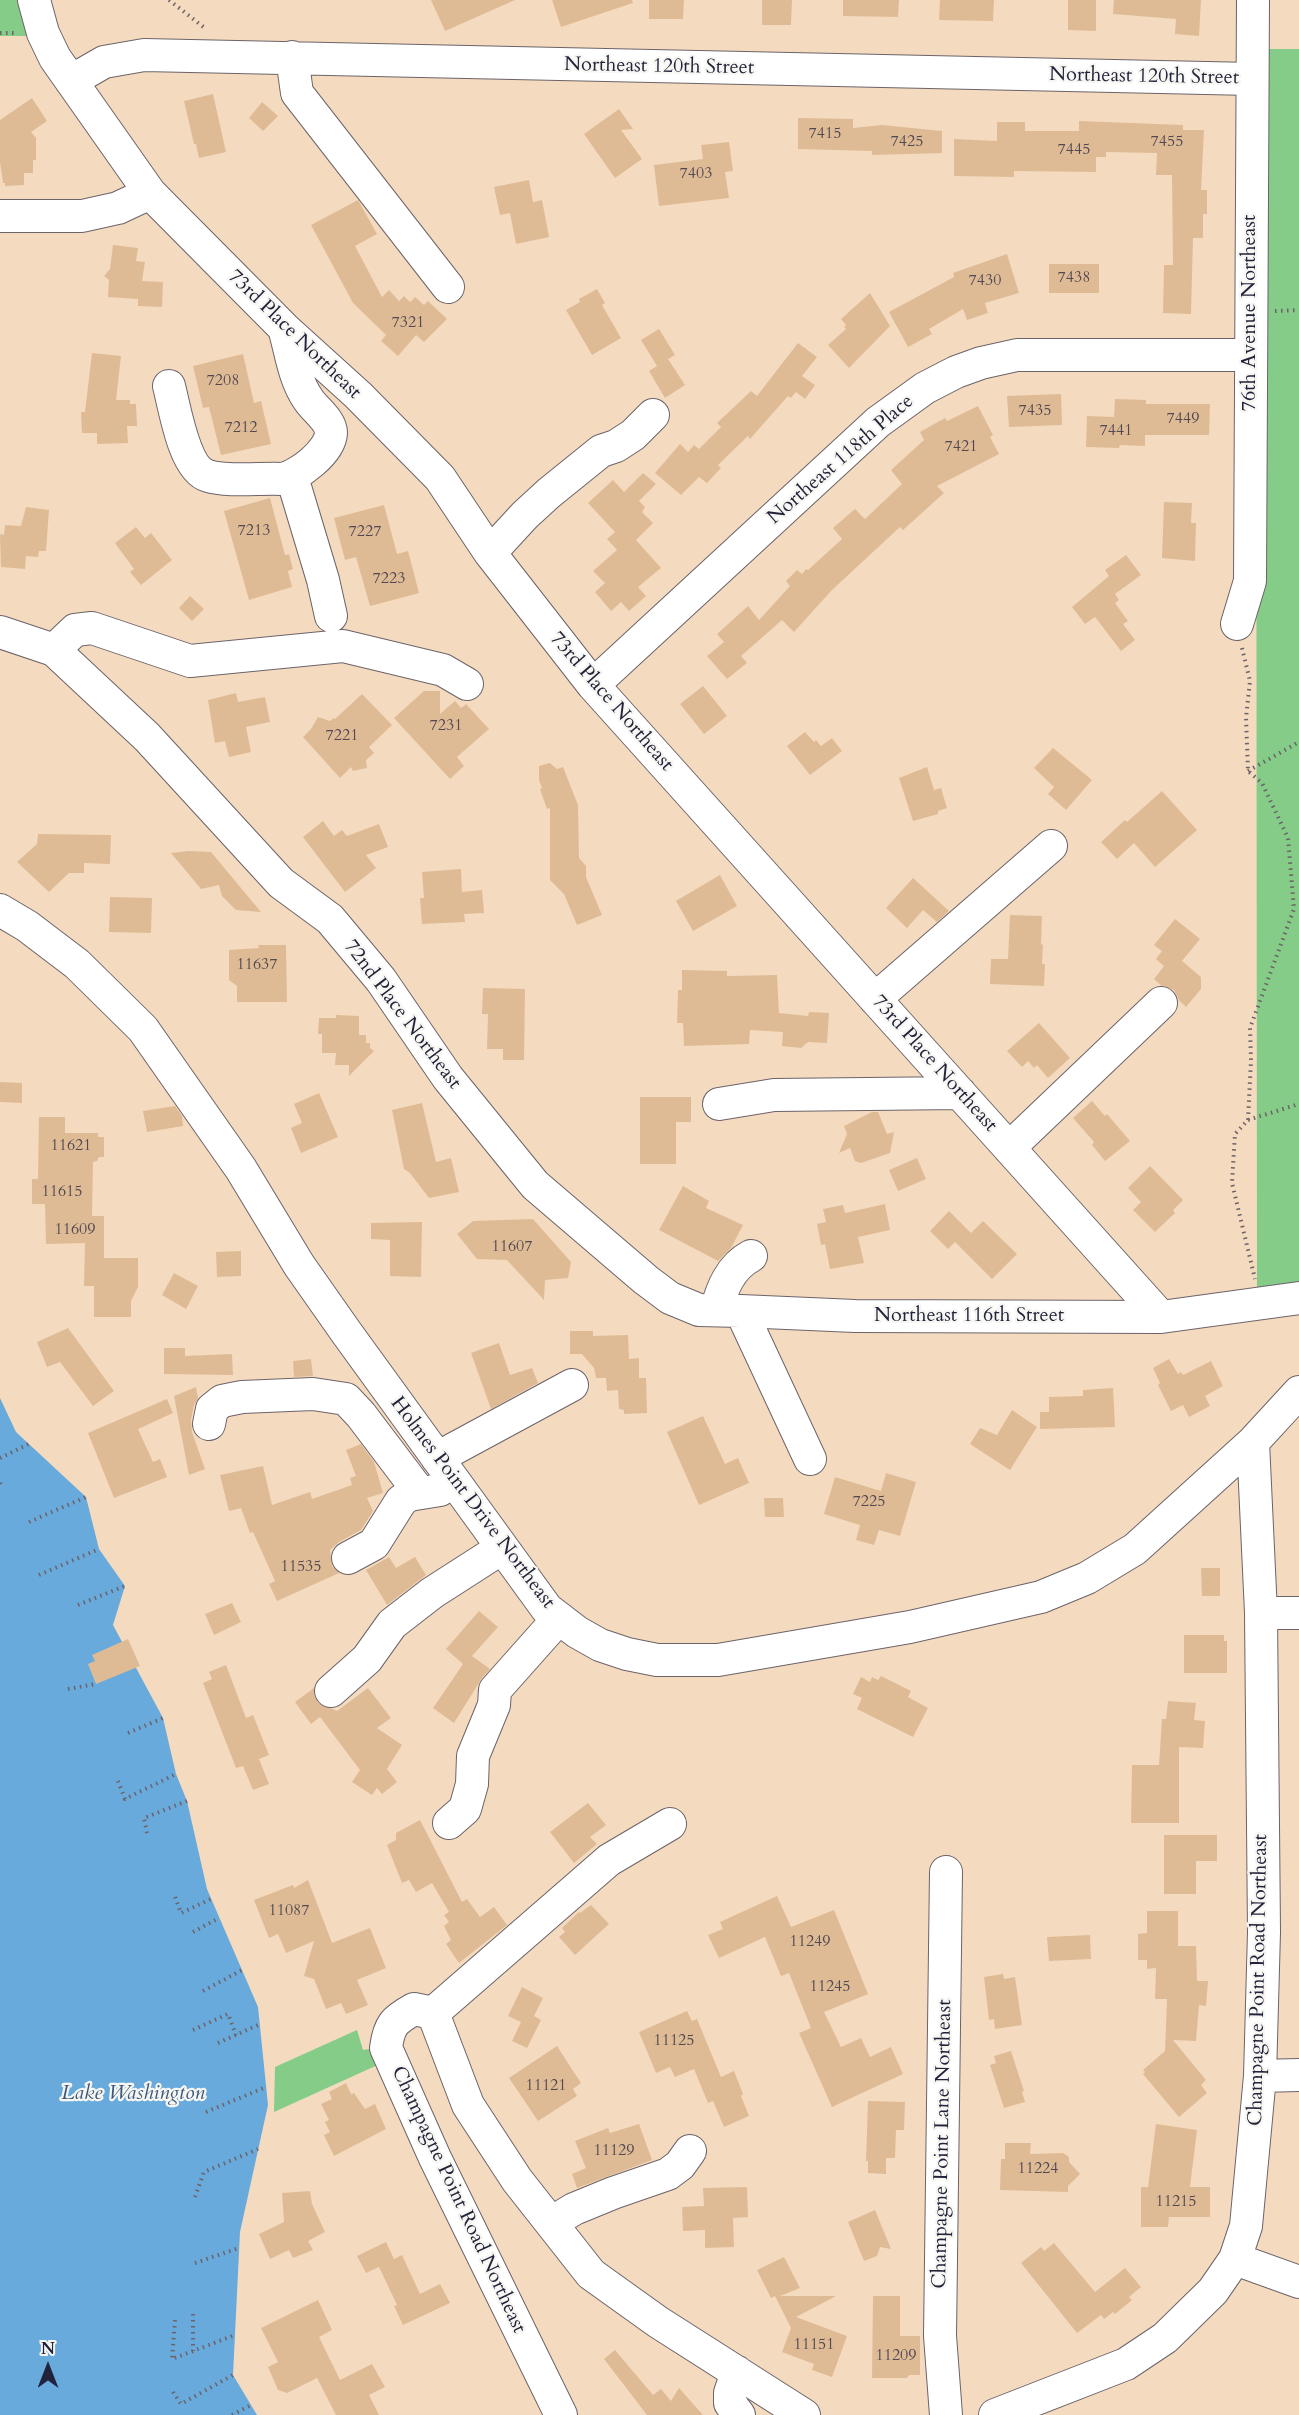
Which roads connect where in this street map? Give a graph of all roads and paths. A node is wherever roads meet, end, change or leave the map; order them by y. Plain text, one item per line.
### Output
1 (34, 0) edge
2 (169, 0) edge
3 (1253, 0) edge
4 (212, 34) dead end
5 (292, 57) junction
6 (1252, 79) junction
7 (71, 81) junction
8 (150, 193) junction
9 (0, 216) edge
10 (448, 287) dead end
11 (284, 328) junction
12 (1250, 356) junction
13 (169, 386) dead end
14 (653, 415) dead end
15 (292, 477) junction
16 (490, 553) junction
17 (331, 616) dead end
18 (1237, 624) joint
19 (0, 632) edge
20 (54, 650) junction
21 (467, 684) dead end
22 (593, 685) junction
23 (1299, 742) edge
24 (1248, 771) junction
25 (1051, 846) dead end
26 (0, 910) edge
27 (875, 999) junction
28 (1161, 1003) dead end
29 (960, 1093) junction
30 (719, 1104) dead end
31 (1299, 1104) edge
32 (1248, 1120) junction
33 (1009, 1148) junction
34 (751, 1256) dead end
35 (646, 1280) joint
36 (1257, 1285) dead end
37 (1299, 1298) edge
38 (729, 1311) junction
39 (1161, 1317) junction
40 (572, 1384) dead end
41 (1299, 1392) edge
42 (210, 1424) dead end
43 (1253, 1442) junction
44 (29, 1444) dead end
45 (0, 1458) edge
46 (437, 1458) junction
47 (810, 1459) dead end
48 (456, 1484) junction
49 (420, 1493) junction
50 (86, 1497) dead end
51 (29, 1522) dead end
52 (502, 1548) junction
53 (99, 1549) dead end
54 (348, 1558) dead end
55 (39, 1575) dead end
56 (124, 1586) dead end
57 (78, 1605) dead end
58 (1261, 1613) junction
59 (1299, 1613) edge
60 (559, 1618) junction
61 (96, 1684) dead end
62 (68, 1689) dead end
63 (332, 1691) dead end
64 (164, 1718) dead end
65 (128, 1734) dead end
66 (176, 1774) dead end
67 (118, 1781) dead end
68 (187, 1801) dead end
69 (449, 1823) dead end
70 (670, 1824) dead end
71 (147, 1833) dead end
72 (946, 1872) dead end
73 (175, 1897) dead end
74 (211, 1899) dead end
75 (219, 1918) dead end
76 (193, 1932) dead end
77 (242, 1970) dead end
78 (203, 1991) dead end
79 (433, 2013) junction
80 (260, 2024) dead end
81 (193, 2030) dead end
82 (236, 2035) junction
83 (218, 2043) dead end
84 (1299, 2075) edge
85 (1260, 2076) junction
86 (266, 2087) dead end
87 (206, 2112) dead end
88 (258, 2149) dead end
89 (690, 2151) dead end
90 (195, 2197) dead end
91 (550, 2223) junction
92 (239, 2248) dead end
93 (1235, 2259) junction
94 (195, 2263) dead end
95 (1299, 2282) edge
96 (193, 2314) dead end
97 (175, 2320) dead end
98 (235, 2335) dead end
99 (193, 2351) junction
100 (737, 2372) junction
101 (233, 2375) dead end
102 (173, 2392) dead end
103 (251, 2405) dead end
104 (232, 2415) edge
105 (561, 2415) edge
106 (739, 2415) edge
107 (804, 2415) edge
108 (946, 2415) edge
109 (995, 2415) edge

1 - 7 street, 73rd Place Northeast
2 - 4 path
3 - 6 street, 76th Avenue Northeast
5 - 6 street, Northeast 120th Street
5 - 7 street, Northeast 120th Street
5 - 10 street
6 - 12 street, 76th Avenue Northeast
7 - 8 street, 73rd Place Northeast
8 - 9 street
8 - 11 street, 73rd Place Northeast
11 - 15 street
11 - 16 street, 73rd Place Northeast
12 - 18 street, 76th Avenue Northeast
12 - 22 street, Northeast 118th Place
13 - 15 street
14 - 16 street
15 - 17 street
16 - 22 street, 73rd Place Northeast
18 - 24 path
19 - 20 street
20 - 21 street
20 - 35 street, 72nd Place Northeast
22 - 27 street, 73rd Place Northeast
23 - 24 path
24 - 32 path
25 - 27 street
26 - 46 street, Holmes Point Drive Northeast
27 - 29 street, 73rd Place Northeast
28 - 33 street
29 - 30 street
29 - 33 street, 73rd Place Northeast
31 - 32 path
32 - 36 path
33 - 39 street, 73rd Place Northeast
34 - 38 street
35 - 38 street, Northeast 116th Street
37 - 39 street, Northeast 116th Street
38 - 39 street, Northeast 116th Street
38 - 47 street
40 - 46 street
41 - 43 street, Holmes Point Drive Northeast
42 - 49 street
43 - 58 street, Champagne Point Road Northeast
43 - 60 street, Holmes Point Drive Northeast
44 - 45 path
46 - 48 street, Holmes Point Drive Northeast
48 - 49 street
48 - 52 street, Holmes Point Drive Northeast
49 - 54 street
50 - 51 path
52 - 60 street, Holmes Point Drive Northeast
52 - 63 street
53 - 55 path
56 - 57 path
58 - 59 street
58 - 85 street, Champagne Point Road Northeast
60 - 69 street
61 - 62 path
64 - 65 path
66 - 67 path
68 - 71 path
70 - 79 street
72 - 108 street, Champagne Point Lane Northeast
73 - 74 path
75 - 76 path
77 - 78 path
79 - 91 street
79 - 105 street, Champagne Point Road Northeast
80 - 82 path
81 - 82 path
82 - 83 path
84 - 85 street
85 - 93 street, Champagne Point Road Northeast
86 - 87 path
88 - 90 path
89 - 91 street
91 - 100 street
92 - 94 path
93 - 95 street
93 - 109 street, Champagne Point Road Northeast
96 - 99 path
97 - 99 path
98 - 99 path
100 - 106 street
100 - 107 street
101 - 102 path
103 - 104 path

